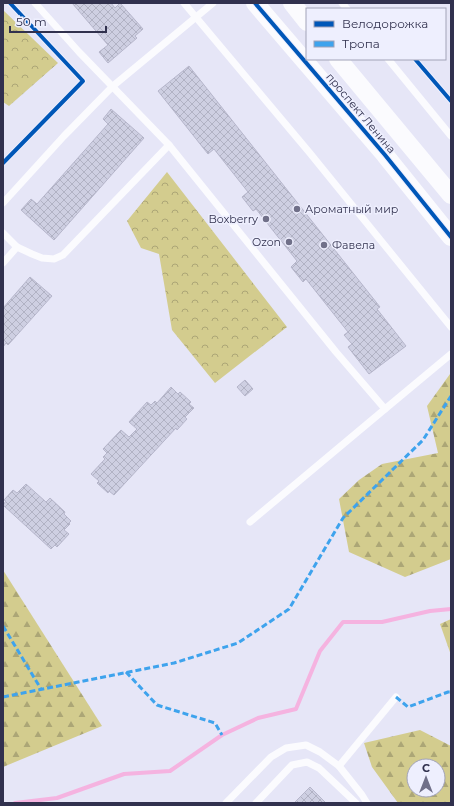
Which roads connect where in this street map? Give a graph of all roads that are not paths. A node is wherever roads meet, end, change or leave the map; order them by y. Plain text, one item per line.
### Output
1 (35, 3) edge
2 (184, 3) edge
3 (213, 3) edge
4 (255, 3) edge
5 (292, 3) edge
6 (196, 17) junction
7 (306, 21) edge
8 (339, 60) edge
9 (389, 60) edge
10 (113, 86) junction
11 (451, 136) edge
12 (169, 145) junction
13 (451, 194) edge
14 (3, 203) edge
15 (3, 233) edge
16 (451, 237) edge
17 (18, 247) junction
18 (3, 262) edge
19 (451, 327) edge
20 (451, 354) edge
21 (385, 409) junction
22 (250, 522) dead end
23 (396, 696) dead end
24 (339, 766) junction
25 (226, 803) edge
26 (256, 803) edge
27 (356, 803) edge
28 (367, 803) edge

1 - 10 lane
2 - 6 lane
3 - 6 lane
4 - 16 street, проспект Ленина
5 - 7 street
6 - 10 lane
6 - 19 lane
8 - 13 street, проспект Ленина
9 - 11 lane
10 - 12 lane
10 - 14 lane
12 - 17 lane
12 - 21 lane
15 - 17 lane
17 - 18 lane
20 - 21 lane
21 - 22 lane
23 - 24 lane
24 - 25 lane
24 - 28 lane
26 - 27 lane

